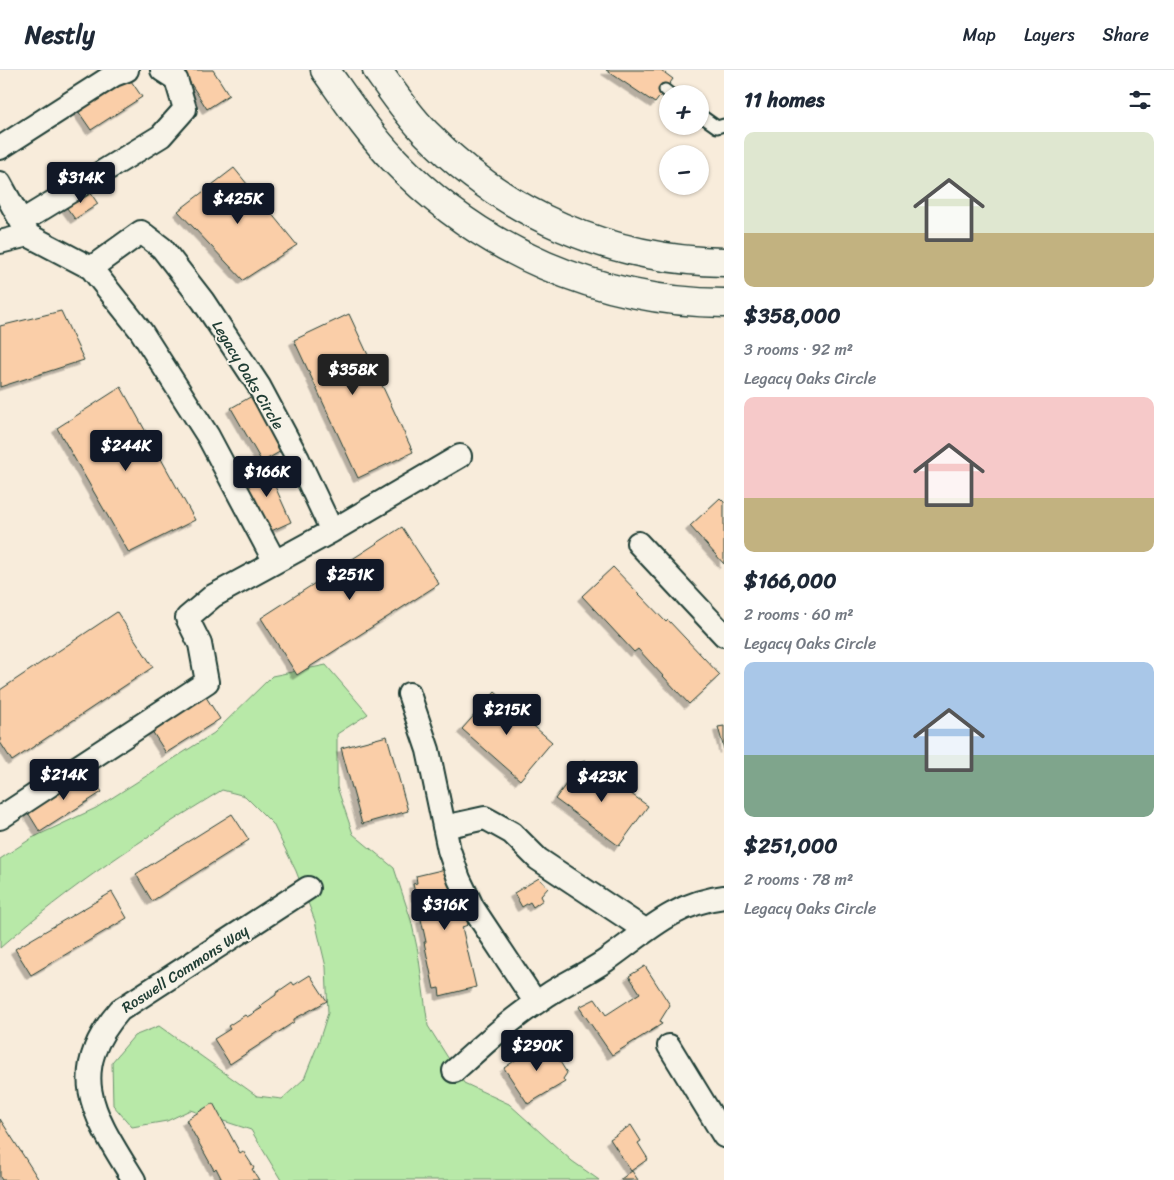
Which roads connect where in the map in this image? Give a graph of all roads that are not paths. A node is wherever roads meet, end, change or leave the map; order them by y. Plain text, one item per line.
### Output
1 (127, 70) edge
2 (162, 70) edge
3 (325, 70) edge
4 (377, 70) edge
5 (709, 121) edge
6 (724, 125) edge
7 (0, 148) edge
8 (0, 183) edge
9 (25, 228) junction
10 (0, 242) edge
11 (724, 262) edge
12 (90, 268) junction
13 (724, 303) edge
14 (460, 456) dead end
15 (332, 531) junction
16 (638, 543) dead end
17 (275, 562) junction
18 (724, 635) edge
19 (409, 694) dead end
20 (0, 818) edge
21 (444, 828) junction
22 (308, 888) dead end
23 (724, 897) edge
24 (645, 930) junction
25 (536, 1003) junction
26 (669, 1046) dead end
27 (454, 1071) dead end
28 (724, 1136) edge
29 (134, 1180) edge

1 - 7 street
2 - 9 street
3 - 13 street
4 - 11 street
5 - 6 lane
8 - 9 street
9 - 10 street
9 - 12 street
12 - 15 street, Legacy Oaks Circle
12 - 17 street
14 - 15 street
15 - 17 street
16 - 18 street
17 - 20 street
19 - 21 street
21 - 24 street
21 - 25 street
22 - 29 street, Roswell Commons Way
23 - 24 street
24 - 25 street
25 - 27 street
26 - 28 street

